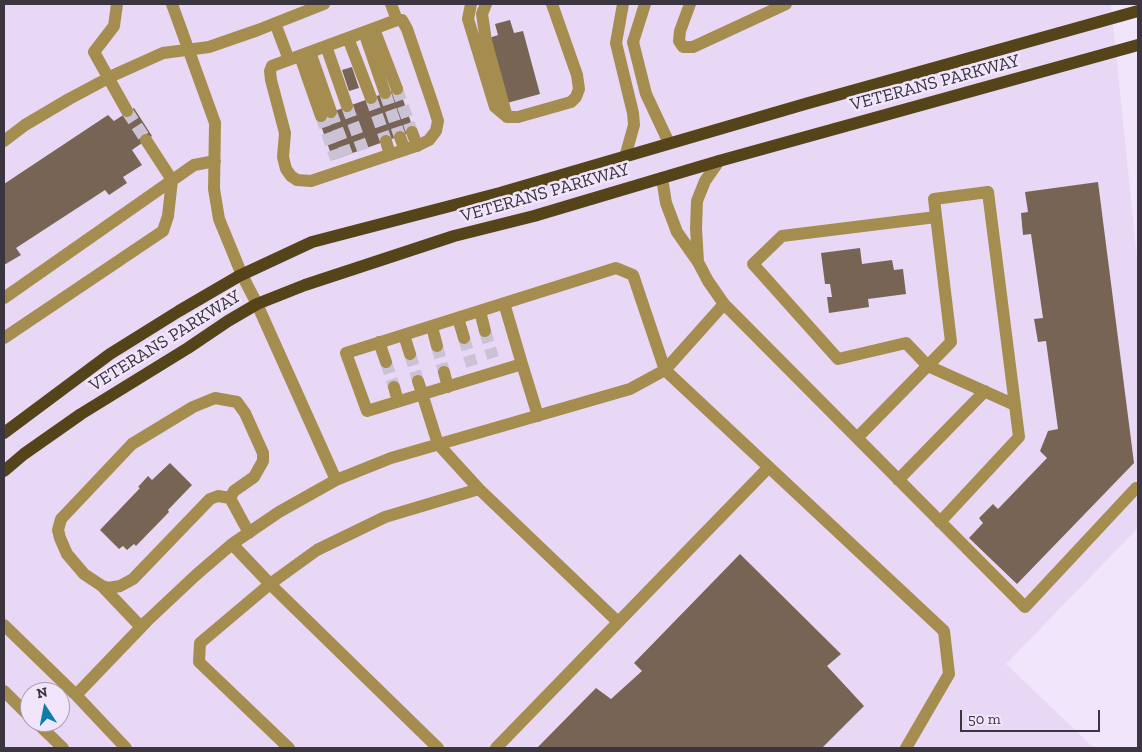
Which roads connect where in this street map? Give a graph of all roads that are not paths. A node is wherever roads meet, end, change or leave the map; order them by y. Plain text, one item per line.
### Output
1 (117, 4) edge
2 (172, 4) edge
3 (324, 4) edge
4 (391, 4) edge
5 (472, 4) edge
6 (486, 4) edge
7 (552, 4) edge
8 (623, 4) edge
9 (645, 4) edge
10 (690, 4) edge
11 (786, 4) edge
12 (763, 9) edge
13 (1138, 11) edge
14 (397, 20) junction
15 (276, 23) junction
16 (369, 30) junction
17 (348, 38) junction
18 (1138, 45) edge
19 (326, 46) junction
20 (189, 50) junction
21 (299, 56) junction
22 (108, 78) junction
23 (391, 91) tunnel mouth
24 (371, 98) tunnel mouth
25 (347, 106) tunnel mouth
26 (128, 111) tunnel mouth
27 (326, 114) tunnel mouth
28 (507, 116) junction
29 (412, 132) tunnel mouth
30 (400, 137) tunnel mouth
31 (146, 140) tunnel mouth
32 (4, 141) edge
33 (386, 141) tunnel mouth
34 (669, 143) junction
35 (411, 148) junction
36 (363, 150) tunnel mouth
37 (390, 155) junction
38 (342, 157) tunnel mouth
39 (625, 158) junction
40 (215, 161) junction
41 (719, 161) junction
42 (368, 162) junction
43 (346, 170) junction
44 (662, 178) junction
45 (172, 180) junction
46 (936, 217) junction
47 (698, 262) junction
48 (242, 274) junction
49 (4, 298) edge
50 (504, 303) junction
51 (257, 304) junction
52 (724, 304) junction
53 (480, 311) junction
54 (458, 318) junction
55 (432, 327) junction
56 (485, 331) tunnel mouth
57 (404, 335) junction
58 (4, 338) edge
59 (464, 338) tunnel mouth
60 (379, 342) junction
61 (437, 346) tunnel mouth
62 (410, 354) tunnel mouth
63 (493, 358) tunnel mouth
64 (386, 362) tunnel mouth
65 (522, 364) junction
66 (928, 366) junction
67 (666, 370) junction
68 (497, 371) junction
69 (444, 372) tunnel mouth
70 (418, 381) tunnel mouth
71 (394, 387) tunnel mouth
72 (448, 387) junction
73 (985, 391) junction
74 (422, 394) junction
75 (398, 401) junction
76 (1015, 405) junction
77 (538, 416) junction
78 (4, 433) edge
79 (857, 438) junction
80 (438, 444) junction
81 (769, 467) junction
82 (4, 472) edge
83 (336, 480) junction
84 (898, 480) junction
85 (1136, 488) dead end
86 (479, 489) junction
87 (230, 498) junction
88 (940, 522) junction
89 (249, 533) junction
90 (232, 544) junction
91 (270, 584) junction
92 (102, 586) junction
93 (618, 622) junction
94 (4, 625) edge
95 (141, 627) junction
96 (4, 691) edge
97 (76, 695) junction
98 (20, 706) edge
99 (45, 732) edge
100 (59, 747) edge
101 (126, 748) edge
102 (289, 748) edge
103 (438, 748) edge
104 (496, 748) edge
105 (906, 748) edge

1 - 22 street
2 - 20 street
3 - 15 street
4 - 14 street
5 - 28 street
6 - 28 street
7 - 28 street
8 - 39 street
9 - 34 street
10 - 12 street
11 - 12 street
13 - 34 main road, VETERANS PARKWAY
14 - 16 street
14 - 35 street
15 - 20 street
15 - 21 street
16 - 17 street
16 - 23 street
17 - 19 street
17 - 24 street
18 - 41 main road, VETERANS PARKWAY
19 - 21 street
19 - 25 street
20 - 22 street
20 - 40 street
21 - 27 street
21 - 43 street
22 - 26 street
22 - 32 street
29 - 35 street
30 - 35 street
31 - 45 street
33 - 37 street
34 - 39 main road, VETERANS PARKWAY
35 - 37 street
36 - 42 street
37 - 42 street
38 - 43 street
39 - 48 main road, VETERANS PARKWAY
40 - 45 street
40 - 48 street
41 - 44 main road, VETERANS PARKWAY
41 - 47 street
42 - 43 street
44 - 47 street
44 - 51 main road, VETERANS PARKWAY
45 - 49 street
45 - 58 street
46 - 66 street
46 - 66 street
46 - 76 street
47 - 52 street
48 - 51 street
48 - 78 main road, VETERANS PARKWAY
50 - 53 street
50 - 65 street
50 - 67 street
51 - 82 main road, VETERANS PARKWAY
51 - 83 street
52 - 67 street
52 - 79 street
53 - 54 street
53 - 56 street
54 - 55 street
54 - 59 street
55 - 57 street
55 - 61 street
57 - 60 street
57 - 62 street
60 - 64 street
60 - 75 street
63 - 68 street
65 - 68 street
65 - 77 street
66 - 73 street
66 - 79 street
67 - 77 street
67 - 81 street
68 - 72 street
69 - 72 street
70 - 74 street
71 - 75 street
72 - 74 street
73 - 76 street
73 - 84 street
74 - 75 street
74 - 80 street
76 - 88 street
77 - 80 street
79 - 84 street
80 - 83 street
80 - 86 street
81 - 93 street
81 - 105 street
83 - 89 street
84 - 88 street
85 - 88 street
86 - 91 street
86 - 93 street
87 - 89 street
87 - 92 street
87 - 92 street
89 - 90 street
90 - 91 street
90 - 95 street
91 - 102 street
91 - 103 street
92 - 95 street
93 - 104 street
94 - 97 street
95 - 97 street
96 - 98 street
97 - 101 street
99 - 100 street

